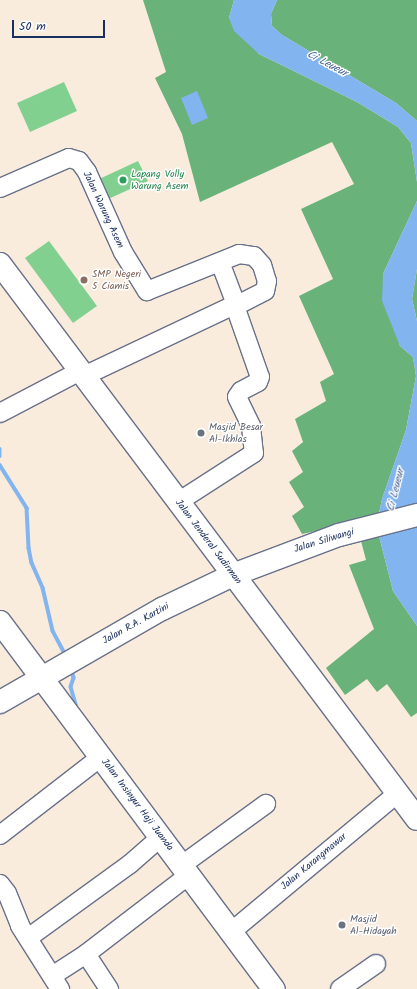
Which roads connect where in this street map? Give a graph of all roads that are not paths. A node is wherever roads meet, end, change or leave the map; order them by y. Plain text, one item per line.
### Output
1 (0, 188) edge
2 (220, 262) junction
3 (0, 264) edge
4 (237, 307) junction
5 (82, 374) junction
6 (0, 413) edge
7 (178, 502) junction
8 (417, 515) edge
9 (233, 575) junction
10 (0, 622) edge
11 (42, 678) junction
12 (0, 702) edge
13 (101, 757) junction
14 (398, 793) junction
15 (266, 804) dead end
16 (417, 819) edge
17 (0, 835) edge
18 (161, 837) junction
19 (185, 870) junction
20 (0, 884) edge
21 (231, 932) junction
22 (28, 938) junction
23 (86, 954) junction
24 (376, 964) dead end
25 (56, 982) edge
26 (109, 989) edge
27 (274, 989) edge
28 (340, 989) edge

1 - 2 street, Jalan Warung Asem
2 - 4 street
2 - 4 street
3 - 5 main road, Jalan Jenderal Sudirman
4 - 5 street
4 - 7 street
5 - 6 street
5 - 7 main road, Jalan Jenderal Sudirman
7 - 9 main road, Jalan Jenderal Sudirman
8 - 9 main road, Jalan Siliwangi
9 - 11 main road, Jalan R.A. Kartini
9 - 14 main road, Jalan Jenderal Sudirman
10 - 11 main road, Jalan Insinyur Haji Juanda
11 - 12 main road, Jalan R.A. Kartini
11 - 13 main road, Jalan Insinyur Haji Juanda
13 - 17 street
13 - 18 main road, Jalan Insinyur Haji Juanda
14 - 16 main road, Jalan Jenderal Sudirman
14 - 21 street, Jalan Karangmawar
15 - 19 street
18 - 19 main road, Jalan Insinyur Haji Juanda
18 - 22 street
19 - 21 main road, Jalan Insinyur Haji Juanda
19 - 23 street
20 - 22 street
21 - 27 main road, Jalan Insinyur Haji Juanda
22 - 25 street
23 - 25 street
23 - 26 street
24 - 28 street

